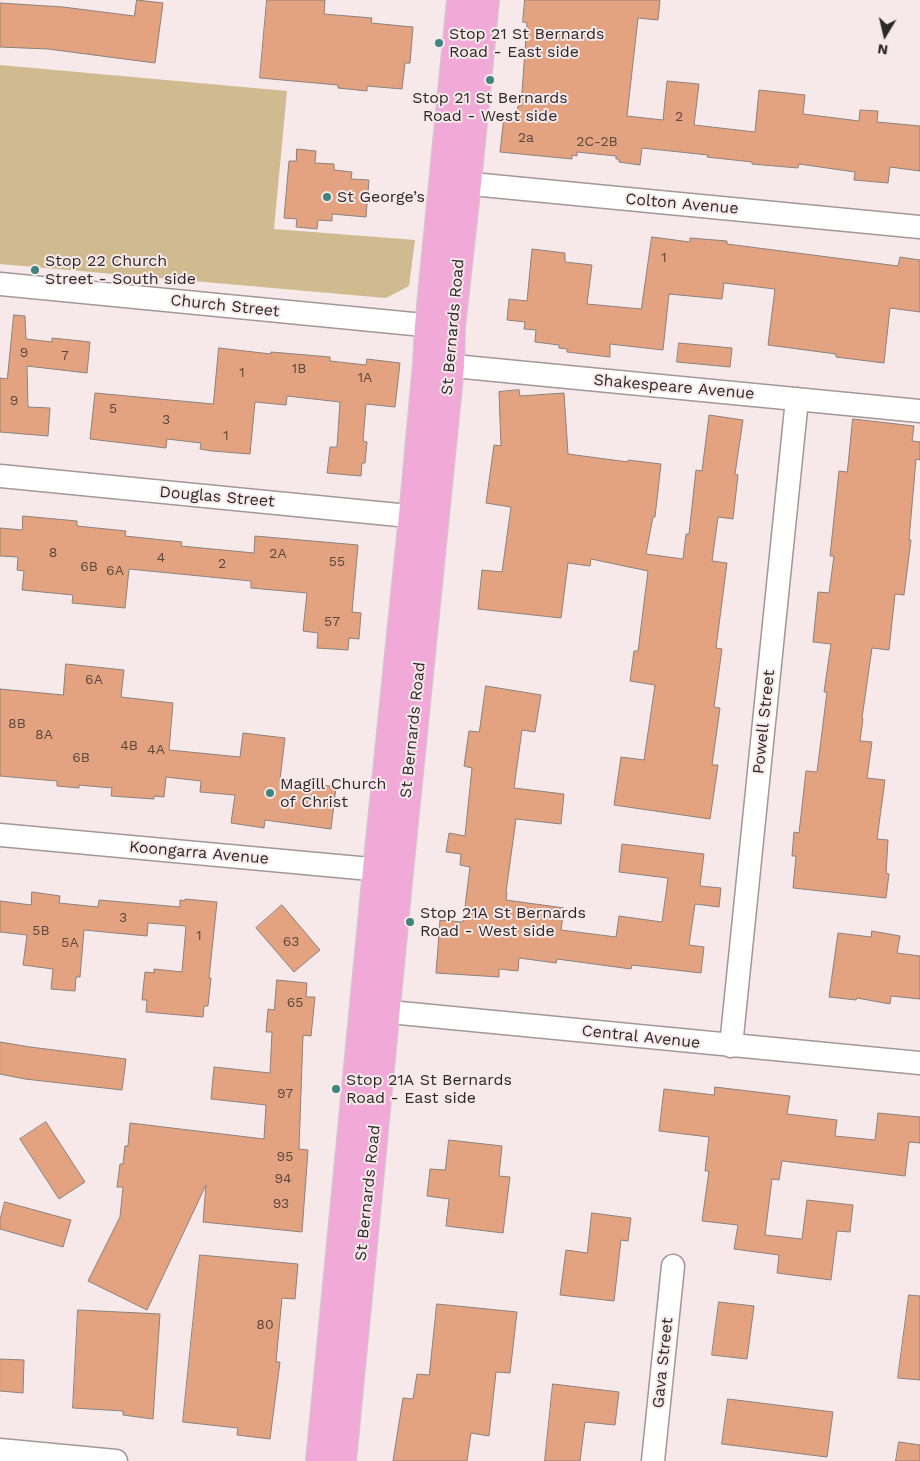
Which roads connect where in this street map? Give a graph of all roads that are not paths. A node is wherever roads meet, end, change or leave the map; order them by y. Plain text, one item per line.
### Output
1 (461, 0) edge
2 (485, 0) edge
3 (455, 182) junction
4 (920, 227) edge
5 (0, 284) edge
6 (440, 327) junction
7 (439, 365) junction
8 (797, 399) junction
9 (920, 411) edge
10 (0, 476) edge
11 (424, 517) junction
12 (0, 835) edge
13 (388, 871) junction
14 (374, 1011) junction
15 (731, 1046) junction
16 (920, 1064) edge
17 (673, 1266) dead end
18 (0, 1450) edge
19 (116, 1461) edge
20 (320, 1461) edge
21 (342, 1461) edge
22 (653, 1461) edge

1 - 3 main road, St Bernards Road
2 - 3 main road, St Bernards Road
3 - 4 street, Colton Avenue
3 - 6 main road, St Bernards Road
5 - 6 street, Church Street
6 - 7 main road, St Bernards Road
7 - 8 street, Shakespeare Avenue
7 - 11 main road, St Bernards Road
8 - 9 street, Shakespeare Avenue
8 - 15 street, Powell Street
10 - 11 street, Douglas Street
11 - 13 main road, St Bernards Road
12 - 13 street, Koongarra Avenue
13 - 14 main road, St Bernards Road
14 - 15 street, Central Avenue
14 - 20 main road, St Bernards Road
14 - 21 main road, St Bernards Road
15 - 16 street, Central Avenue
17 - 22 street, Gava Street
18 - 19 street

